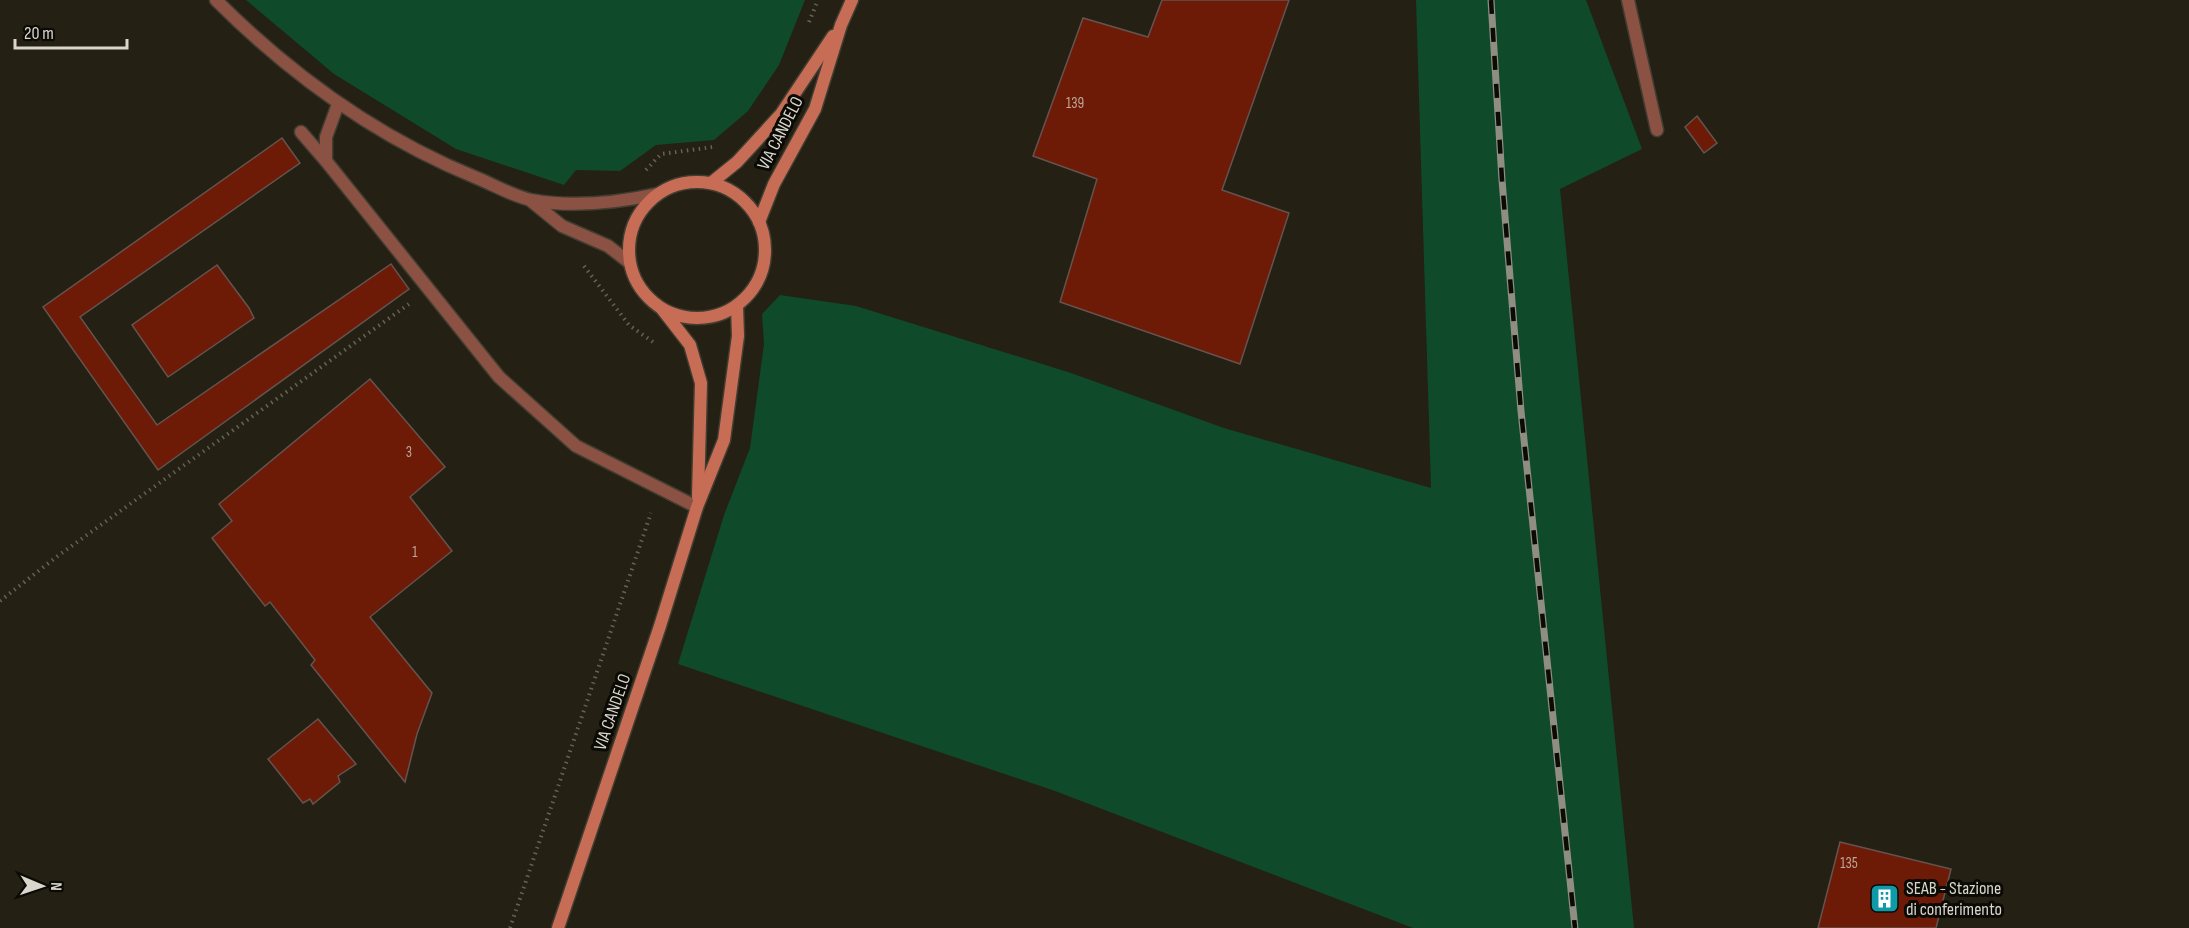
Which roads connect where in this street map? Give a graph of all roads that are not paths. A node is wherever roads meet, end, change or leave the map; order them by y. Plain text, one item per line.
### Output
1 (216, 0) edge
2 (852, 0) edge
3 (1628, 0) edge
4 (841, 25) junction
5 (338, 104) junction
6 (1657, 130) dead end
7 (302, 132) dead end
8 (326, 161) junction
9 (711, 183) junction
10 (657, 194) junction
11 (529, 199) junction
12 (759, 222) junction
13 (630, 264) junction
14 (737, 306) junction
15 (662, 308) junction
16 (698, 507) junction
17 (558, 928) edge

1 - 5 street
2 - 4 street, VIA CANDELO
3 - 6 street
4 - 9 street, VIA CANDELO
4 - 12 street, VIA CANDELO
5 - 8 street
5 - 11 street
7 - 8 street
8 - 16 street
9 - 10 street
9 - 12 street
10 - 11 street
10 - 13 street
11 - 13 street
12 - 14 street
13 - 15 street
14 - 15 street
14 - 16 street, VIA CANDELO
15 - 16 street, VIA CANDELO
16 - 17 street, VIA CANDELO

